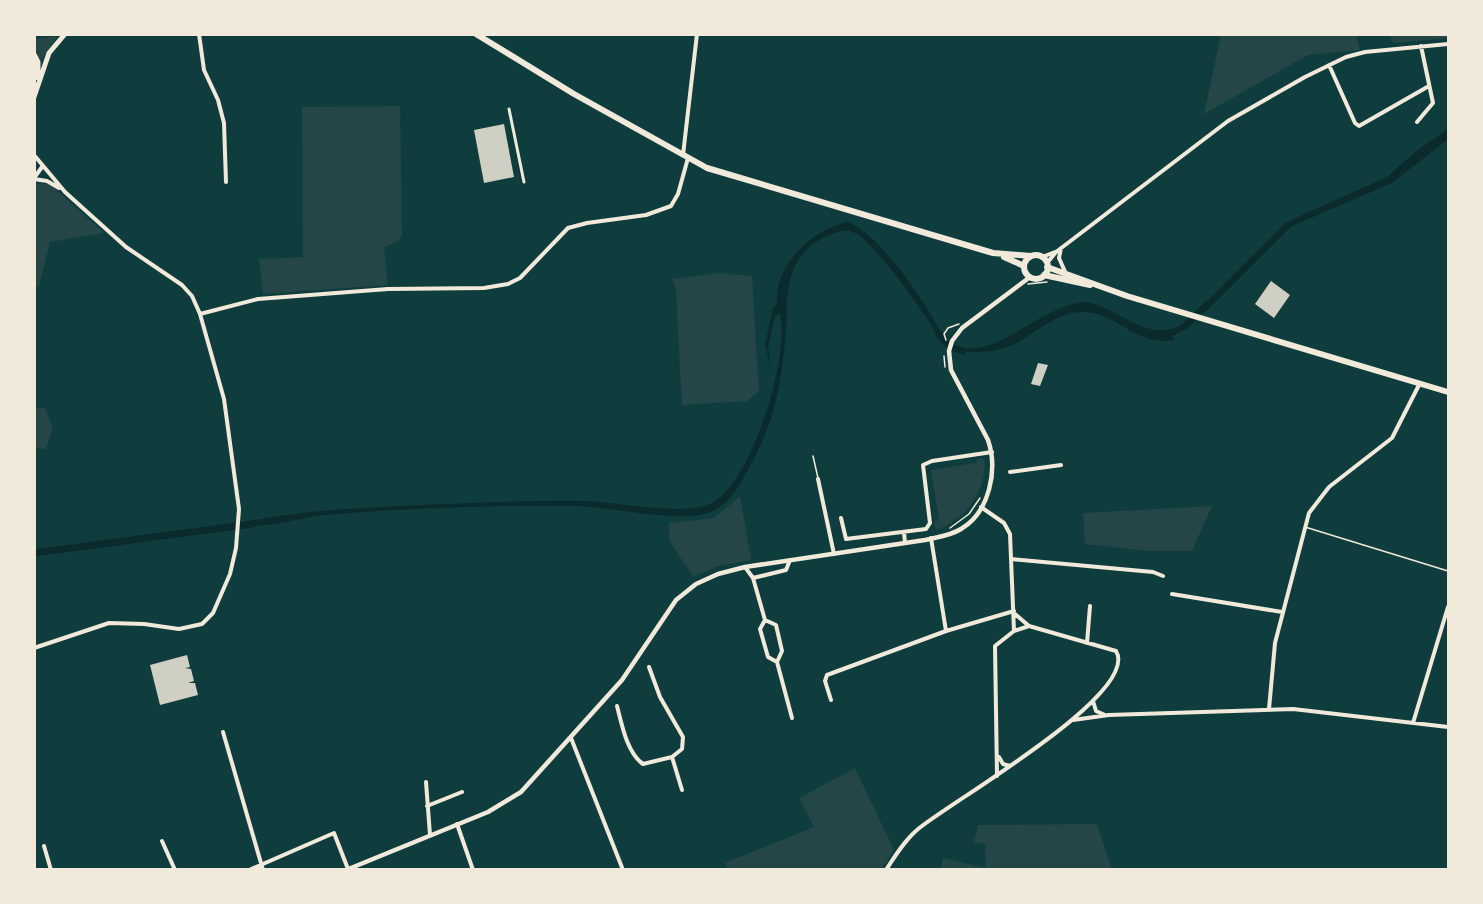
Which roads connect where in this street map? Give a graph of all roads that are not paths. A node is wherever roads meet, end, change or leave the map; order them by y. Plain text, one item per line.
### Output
1 (65, 34) edge
2 (199, 34) edge
3 (476, 34) edge
4 (697, 34) edge
5 (1449, 44) edge
6 (1421, 46) junction
7 (34, 54) edge
8 (1329, 65) junction
9 (37, 85) junction
10 (1429, 86) junction
11 (34, 97) edge
12 (509, 109) dead end
13 (1418, 122) dead end
14 (516, 141) junction
15 (508, 142) dead end
16 (685, 156) junction
17 (36, 158) edge
18 (43, 166) junction
19 (34, 178) edge
20 (226, 182) dead end
21 (524, 182) dead end
22 (64, 192) junction
23 (1059, 250) junction
24 (993, 253) junction
25 (1031, 256) junction
26 (1041, 257) junction
27 (1047, 265) junction
28 (1026, 272) junction
29 (1067, 274) junction
30 (1044, 275) junction
31 (1097, 286) junction
32 (200, 314) junction
33 (1420, 383) junction
34 (1449, 392) edge
35 (992, 452) junction
36 (813, 456) dead end
37 (1061, 465) dead end
38 (1010, 472) dead end
39 (818, 479) joint
40 (981, 507) junction
41 (841, 518) dead end
42 (1305, 527) junction
43 (904, 532) junction
44 (931, 538) junction
45 (905, 543) junction
46 (834, 554) junction
47 (1011, 559) junction
48 (790, 560) junction
49 (745, 567) junction
50 (1449, 571) edge
51 (1163, 576) dead end
52 (753, 578) junction
53 (1172, 594) dead end
54 (1090, 606) dead end
55 (1449, 607) edge
56 (1014, 611) junction
57 (1282, 612) junction
58 (765, 620) junction
59 (1029, 626) junction
60 (946, 631) junction
61 (1014, 631) junction
62 (1087, 643) junction
63 (34, 648) edge
64 (777, 662) junction
65 (649, 667) dead end
66 (831, 700) dead end
67 (1093, 701) junction
68 (617, 706) dead end
69 (1269, 709) junction
70 (1109, 716) junction
71 (792, 718) dead end
72 (1073, 720) junction
73 (1413, 723) junction
74 (1449, 727) edge
75 (223, 732) dead end
76 (571, 738) junction
77 (998, 750) junction
78 (672, 757) junction
79 (1010, 766) junction
80 (997, 776) junction
81 (426, 782) dead end
82 (682, 790) dead end
83 (462, 792) dead end
84 (427, 806) junction
85 (457, 824) junction
86 (430, 835) junction
87 (162, 841) dead end
88 (44, 846) dead end
89 (262, 867) edge
90 (347, 869) edge
91 (51, 870) edge
92 (175, 870) edge
93 (249, 870) edge
94 (473, 870) edge
95 (623, 870) edge
96 (886, 870) edge

1 - 9 main road
2 - 20 street
3 - 16 main road
4 - 16 street
5 - 6 street
6 - 8 street
6 - 10 street
7 - 9 main road
8 - 10 street
8 - 23 street
9 - 11 main road
10 - 13 street
12 - 14 street
14 - 15 street
14 - 21 street
16 - 24 main road
16 - 32 street
17 - 18 street
18 - 19 street
18 - 22 street
19 - 22 street
22 - 32 street
23 - 26 street
23 - 27 street
23 - 29 street
24 - 25 main road
24 - 28 main road
25 - 26 main road
25 - 28 main road
26 - 27 main road
27 - 29 main road
27 - 30 main road
28 - 30 main road
28 - 35 street
29 - 31 main road
30 - 31 main road
31 - 33 main road
32 - 63 street
33 - 34 main road
33 - 42 street
35 - 40 street
35 - 43 street
36 - 39 lane
37 - 38 street
39 - 46 street
40 - 44 street
40 - 47 street
41 - 43 street
42 - 50 lane
42 - 57 street
43 - 45 street
44 - 45 street
44 - 60 street
45 - 46 street
46 - 48 street
47 - 51 street
47 - 56 street
48 - 49 street
48 - 52 street
49 - 52 street
49 - 76 street
52 - 58 street
53 - 57 street
54 - 62 street
55 - 73 street
56 - 59 street
56 - 60 street
56 - 61 street
57 - 69 street
58 - 64 street
58 - 64 street
59 - 61 street
59 - 62 street
60 - 66 street
61 - 77 street
62 - 67 street
64 - 71 street
65 - 78 street
67 - 70 street
67 - 72 street
68 - 78 street
69 - 70 street
69 - 73 street
70 - 72 street
72 - 79 street
73 - 74 street
75 - 89 street
76 - 85 street
76 - 95 street
77 - 79 street
77 - 80 street
78 - 82 street
79 - 80 street
80 - 96 street
81 - 84 street
83 - 84 street
84 - 86 street
85 - 86 street
85 - 94 street
86 - 90 street
87 - 92 street
88 - 91 street
89 - 90 street
89 - 93 street

